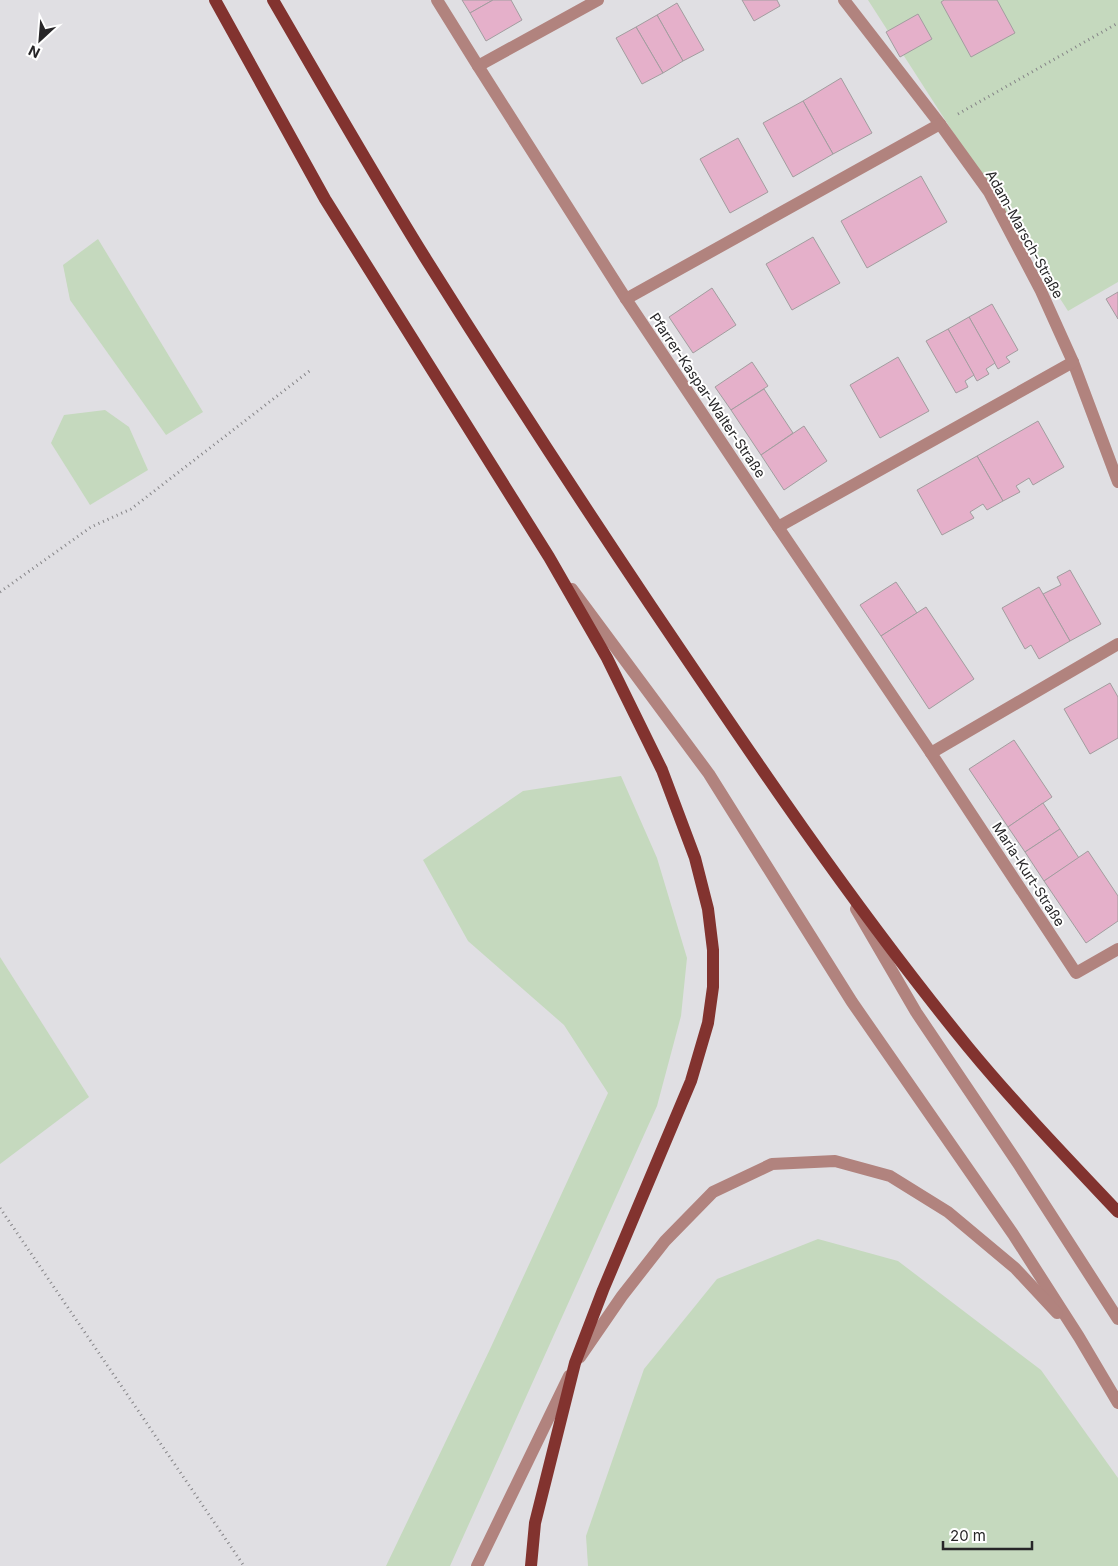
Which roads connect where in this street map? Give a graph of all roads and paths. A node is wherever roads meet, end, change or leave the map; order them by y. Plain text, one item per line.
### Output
1 (214, 0) edge
2 (273, 0) edge
3 (436, 0) edge
4 (598, 0) edge
5 (844, 0) edge
6 (1118, 23) edge
7 (478, 66) junction
8 (940, 124) junction
9 (626, 299) junction
10 (1073, 362) junction
11 (312, 369) dead end
12 (1118, 482) edge
13 (778, 527) junction
14 (549, 557) junction
15 (0, 592) edge
16 (1118, 644) edge
17 (931, 753) junction
18 (836, 874) junction
19 (1118, 949) edge
20 (0, 1208) edge
21 (1118, 1212) edge
22 (1118, 1319) edge
23 (1079, 1337) junction
24 (575, 1363) junction
25 (1118, 1403) edge
26 (244, 1566) edge
27 (477, 1566) edge
28 (531, 1566) edge

1 - 14 main road
2 - 18 main road
3 - 7 street, Pfarrer-Kaspar-Walter-Straße
4 - 7 street
5 - 8 street, Adam-Marsch-Straße
6 - 8 path
7 - 9 street, Pfarrer-Kaspar-Walter-Straße
8 - 9 street
8 - 10 street, Adam-Marsch-Straße
9 - 13 street, Pfarrer-Kaspar-Walter-Straße
10 - 12 street, Adam-Marsch-Straße
10 - 13 street
11 - 15 path
13 - 17 street, Maria-Kurt-Straße
14 - 23 street
14 - 24 main road
16 - 17 street
17 - 19 street, Maria-Kurt-Straße
18 - 21 main road
18 - 22 street
20 - 26 path
23 - 24 street
23 - 25 street
24 - 27 street
24 - 28 main road

